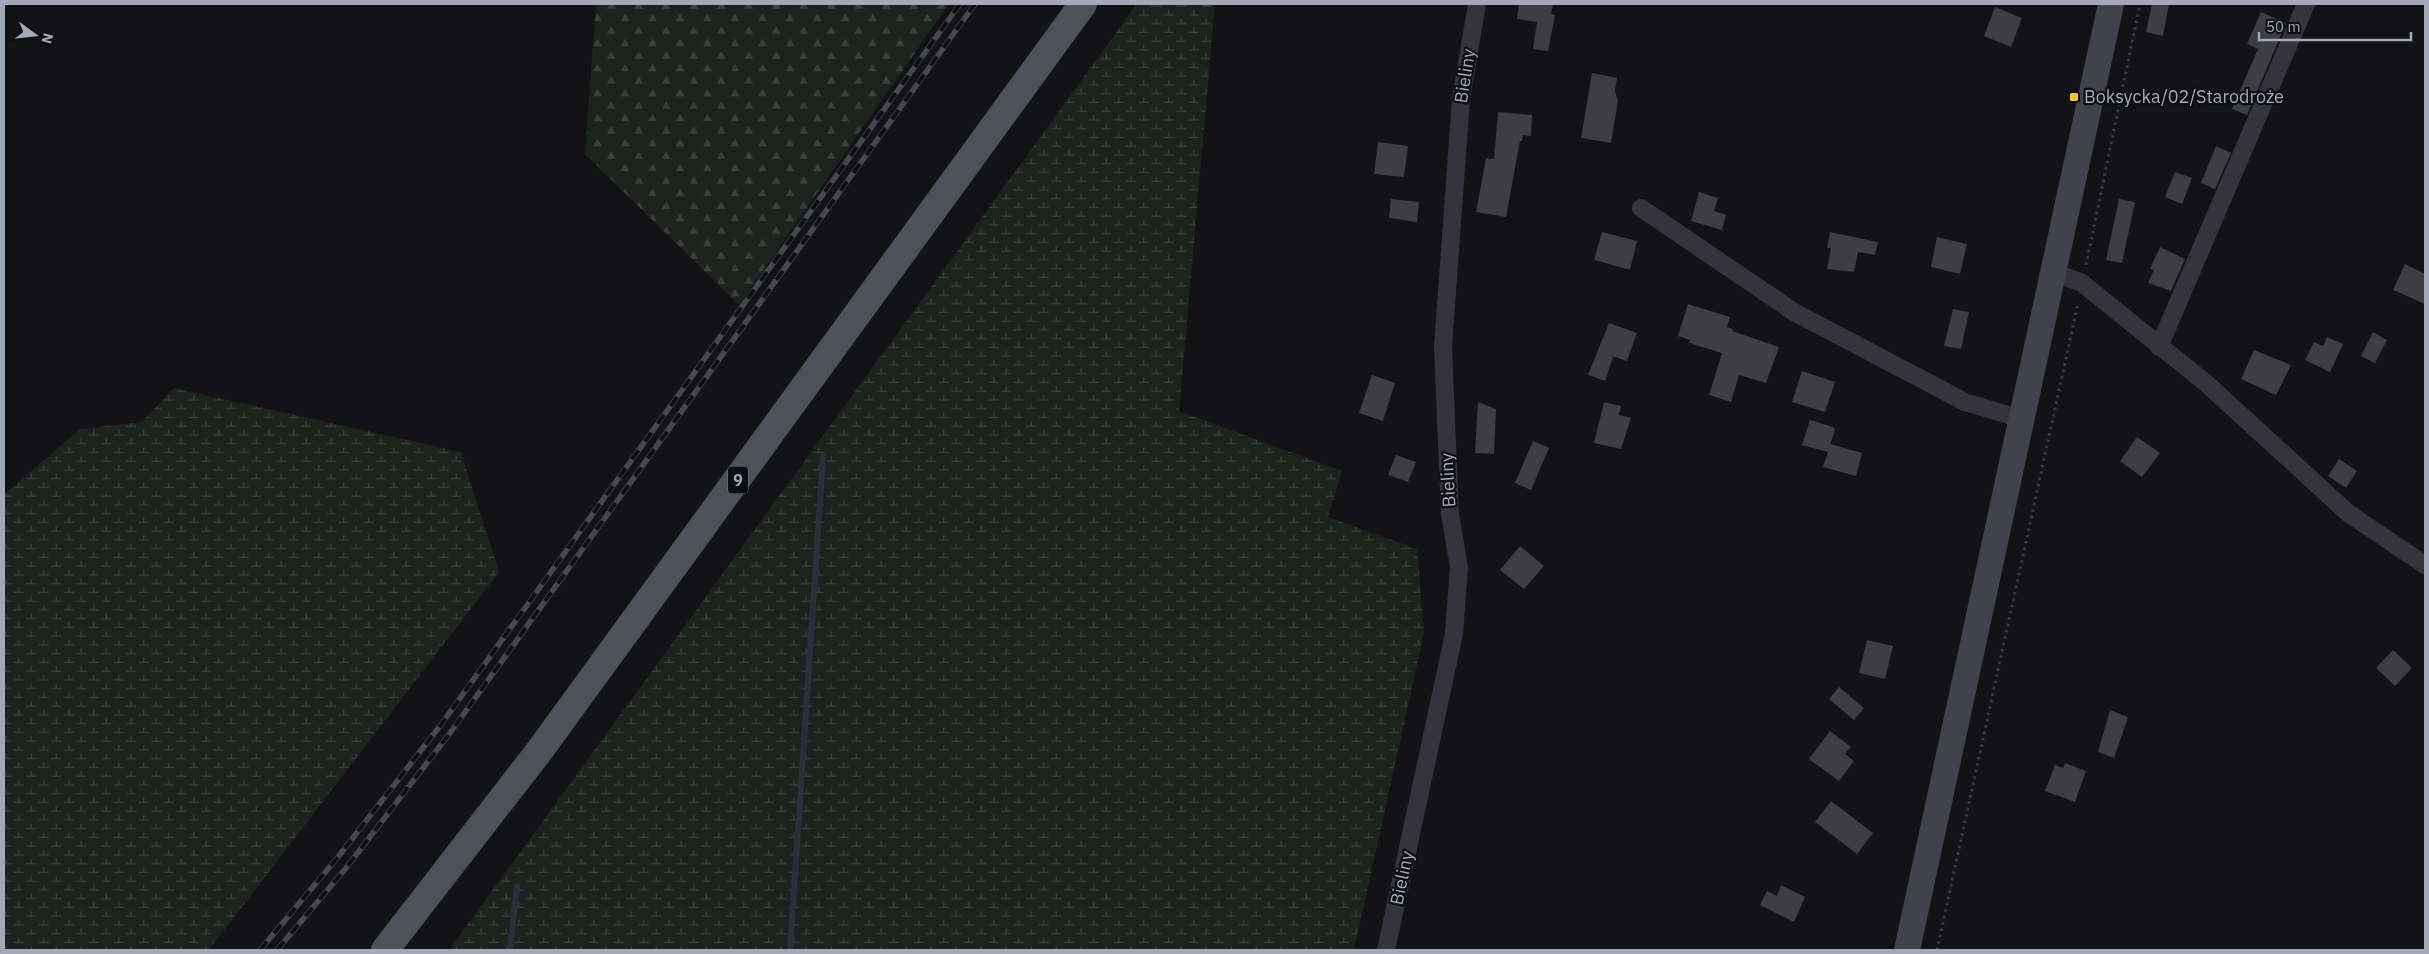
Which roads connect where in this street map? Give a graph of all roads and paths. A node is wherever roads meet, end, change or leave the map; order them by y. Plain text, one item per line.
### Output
1 (1083, 4) edge
2 (1477, 4) edge
3 (2111, 4) edge
4 (2140, 4) edge
5 (2306, 4) edge
6 (1641, 208) dead end
7 (2054, 272) junction
8 (2082, 283) junction
9 (2160, 347) junction
10 (2022, 419) junction
11 (2425, 565) edge
12 (385, 950) edge
13 (1386, 950) edge
14 (1907, 950) edge
15 (1936, 950) edge

1 - 12 main road, 9
2 - 13 street, Bieliny
3 - 7 main road
4 - 8 path
5 - 9 street
6 - 10 street
7 - 8 street
7 - 10 main road
8 - 9 street
8 - 15 path
9 - 11 street
10 - 14 main road

